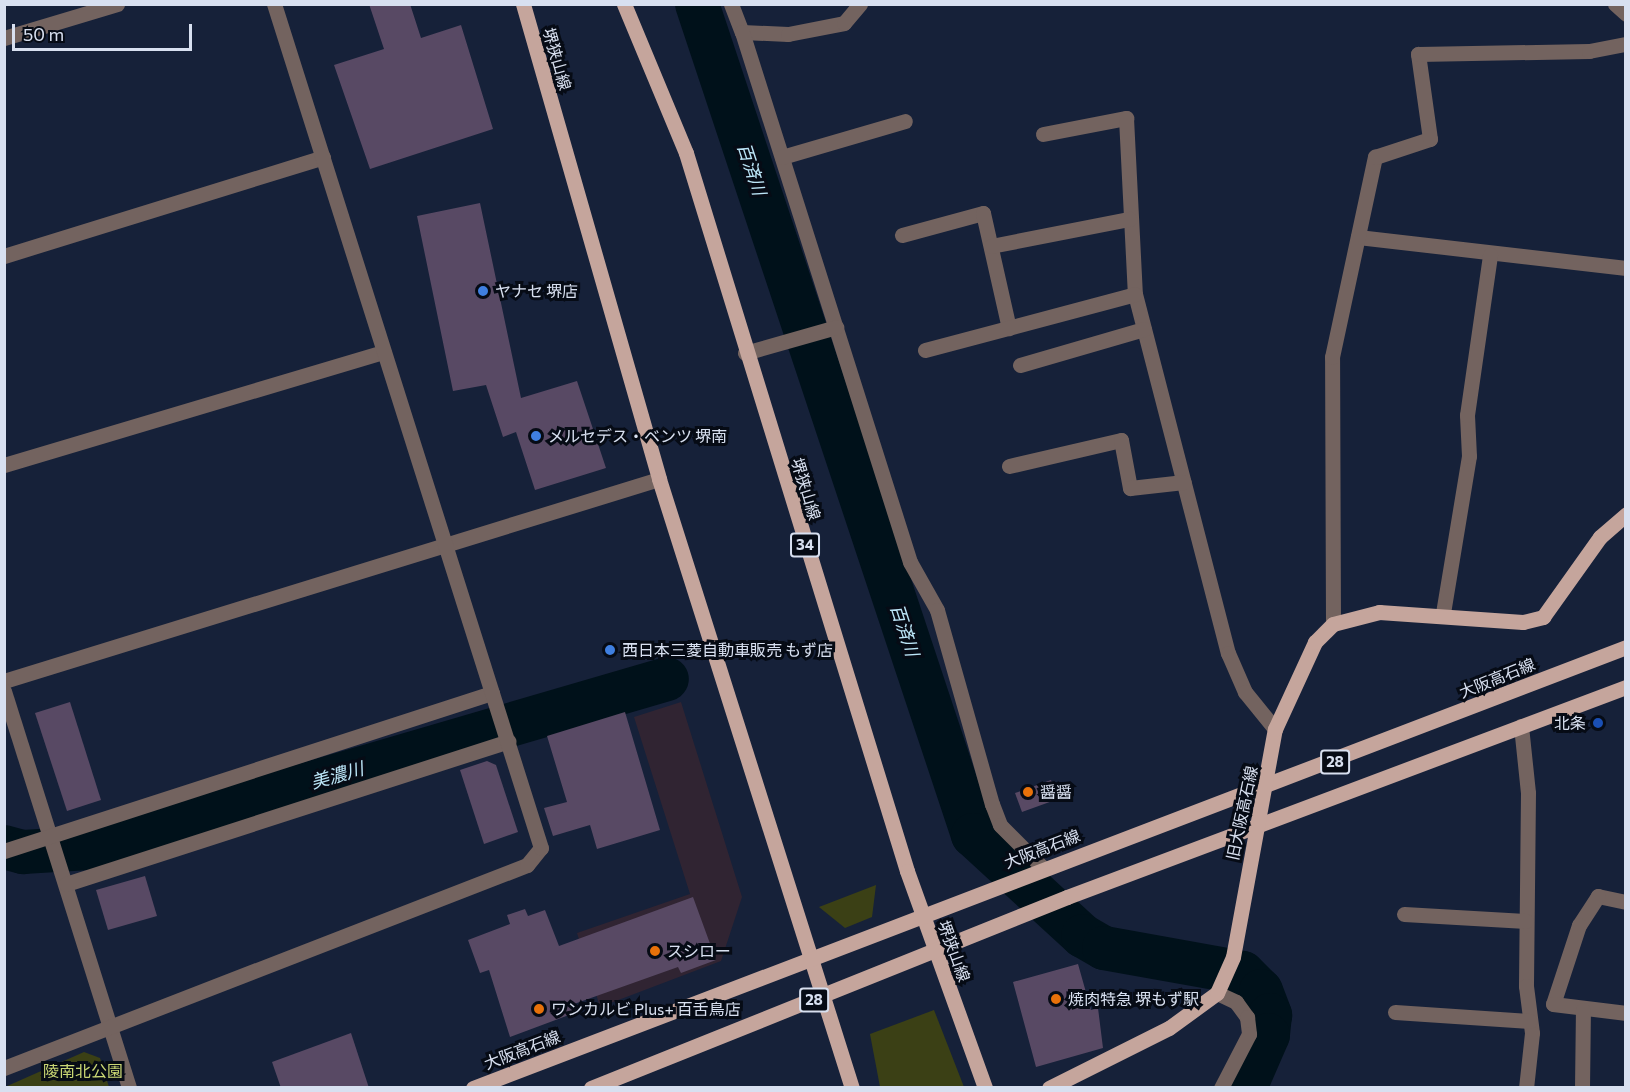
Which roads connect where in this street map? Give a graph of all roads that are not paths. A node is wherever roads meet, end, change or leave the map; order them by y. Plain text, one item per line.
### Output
1 (117, 4) edge
2 (274, 4) edge
3 (523, 4) edge
4 (624, 4) edge
5 (731, 4) edge
6 (860, 4) edge
7 (1615, 4) edge
8 (1626, 14) edge
9 (742, 32) junction
10 (4, 38) edge
11 (1626, 44) edge
12 (905, 122) dead end
13 (1043, 134) dead end
14 (322, 156) junction
15 (782, 157) junction
16 (1129, 219) junction
17 (902, 235) dead end
18 (1358, 237) junction
19 (991, 246) junction
20 (1490, 255) junction
21 (4, 256) edge
22 (1626, 268) edge
23 (1135, 294) junction
24 (831, 328) junction
25 (1009, 328) junction
26 (1144, 329) junction
27 (925, 350) dead end
28 (384, 352) junction
29 (745, 353) junction
30 (1020, 365) dead end
31 (4, 465) edge
32 (1009, 466) dead end
33 (659, 479) junction
34 (1184, 482) junction
35 (1626, 514) edge
36 (446, 545) junction
37 (1443, 613) junction
38 (1332, 624) junction
39 (1626, 647) edge
40 (4, 681) edge
41 (1626, 687) edge
42 (4, 691) edge
43 (494, 699) junction
44 (1521, 726) junction
45 (1275, 729) junction
46 (507, 738) junction
47 (1268, 788) junction
48 (1257, 826) junction
49 (50, 835) junction
50 (4, 851) edge
51 (1041, 866) junction
52 (66, 885) junction
53 (1626, 902) edge
54 (921, 913) junction
55 (1404, 914) dead end
56 (1526, 921) junction
57 (935, 952) junction
58 (810, 958) junction
59 (1218, 990) junction
60 (822, 997) junction
61 (1583, 1010) junction
62 (1395, 1012) dead end
63 (1626, 1013) edge
64 (1530, 1020) junction
65 (110, 1026) junction
66 (4, 1068) edge
67 (614, 1083) edge
68 (1223, 1087) edge
69 (129, 1088) edge
70 (473, 1088) edge
71 (591, 1088) edge
72 (852, 1088) edge
73 (985, 1088) edge
74 (1048, 1088) edge
75 (1526, 1088) edge
76 (1582, 1088) edge

1 - 10 street
2 - 14 street
3 - 33 main road, 堺狭山線
4 - 29 main road, 堺狭山線 / 34
5 - 9 street
6 - 9 street
7 - 8 street
9 - 15 street
11 - 18 street
12 - 15 street
13 - 16 street
14 - 21 street
14 - 28 street
15 - 24 street
16 - 19 street
16 - 23 street
17 - 19 street
18 - 20 street
18 - 38 street
19 - 25 street
20 - 22 street
20 - 37 street
23 - 25 street
23 - 26 street
24 - 29 street
24 - 51 street
25 - 27 street
26 - 30 street
26 - 34 street
28 - 31 street
28 - 36 street
29 - 54 main road, 堺狭山線 / 34
32 - 34 street
33 - 36 street
33 - 58 main road, 堺狭山線
34 - 45 street
35 - 37 main road
36 - 40 street
36 - 43 street
37 - 38 main road
38 - 45 main road, 旧大阪高石線
39 - 47 main road, 大阪高石線 / 28
41 - 44 main road, 28
42 - 49 street
43 - 46 street
43 - 49 street
44 - 48 main road, 28
44 - 56 street
45 - 47 main road, 旧大阪高石線
46 - 52 street
46 - 65 street
47 - 48 main road, 旧大阪高石線
47 - 51 main road, 大阪高石線 / 28
48 - 57 main road, 28
48 - 59 main road, 旧大阪高石線
49 - 50 street
49 - 52 street
51 - 54 main road, 大阪高石線 / 28
52 - 65 street
53 - 61 street
54 - 57 main road, 堺狭山線 / 34
54 - 58 main road, 大阪高石線 / 28
55 - 56 street
56 - 64 street
57 - 60 main road, 28
57 - 73 main road, 堺狭山線 / 34
58 - 60 main road, 堺狭山線
58 - 70 main road, 大阪高石線 / 28
59 - 68 street
59 - 74 main road
60 - 67 main road, 28
60 - 72 main road, 堺狭山線
61 - 63 street
61 - 76 street
62 - 64 street
64 - 75 street
65 - 66 street
65 - 69 street
67 - 71 main road, 28

